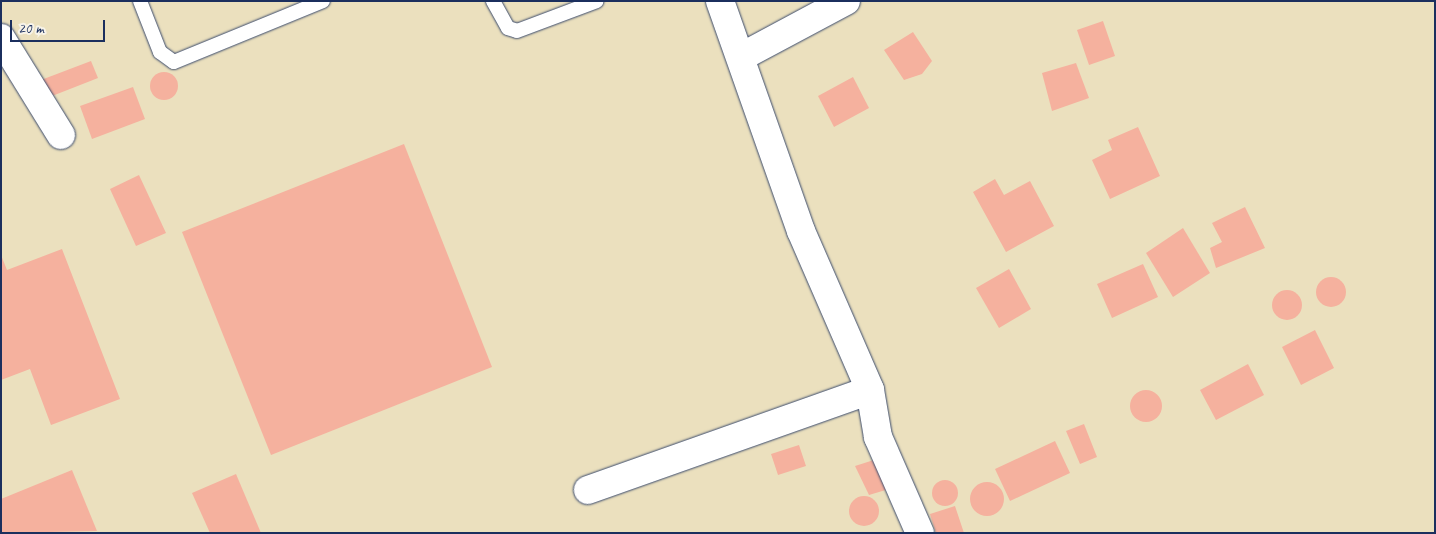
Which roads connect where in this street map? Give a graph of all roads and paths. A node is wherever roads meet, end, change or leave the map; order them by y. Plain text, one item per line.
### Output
1 (140, 1) edge
2 (323, 1) edge
3 (493, 1) edge
4 (597, 1) edge
5 (720, 1) edge
6 (846, 1) edge
7 (1, 38) edge
8 (741, 57) junction
9 (62, 135) dead end
10 (870, 390) junction
11 (588, 490) dead end
12 (920, 533) edge

1 - 2 lane
3 - 4 lane
5 - 8 street
6 - 8 street
7 - 9 street
8 - 10 street
10 - 11 street
10 - 12 street

